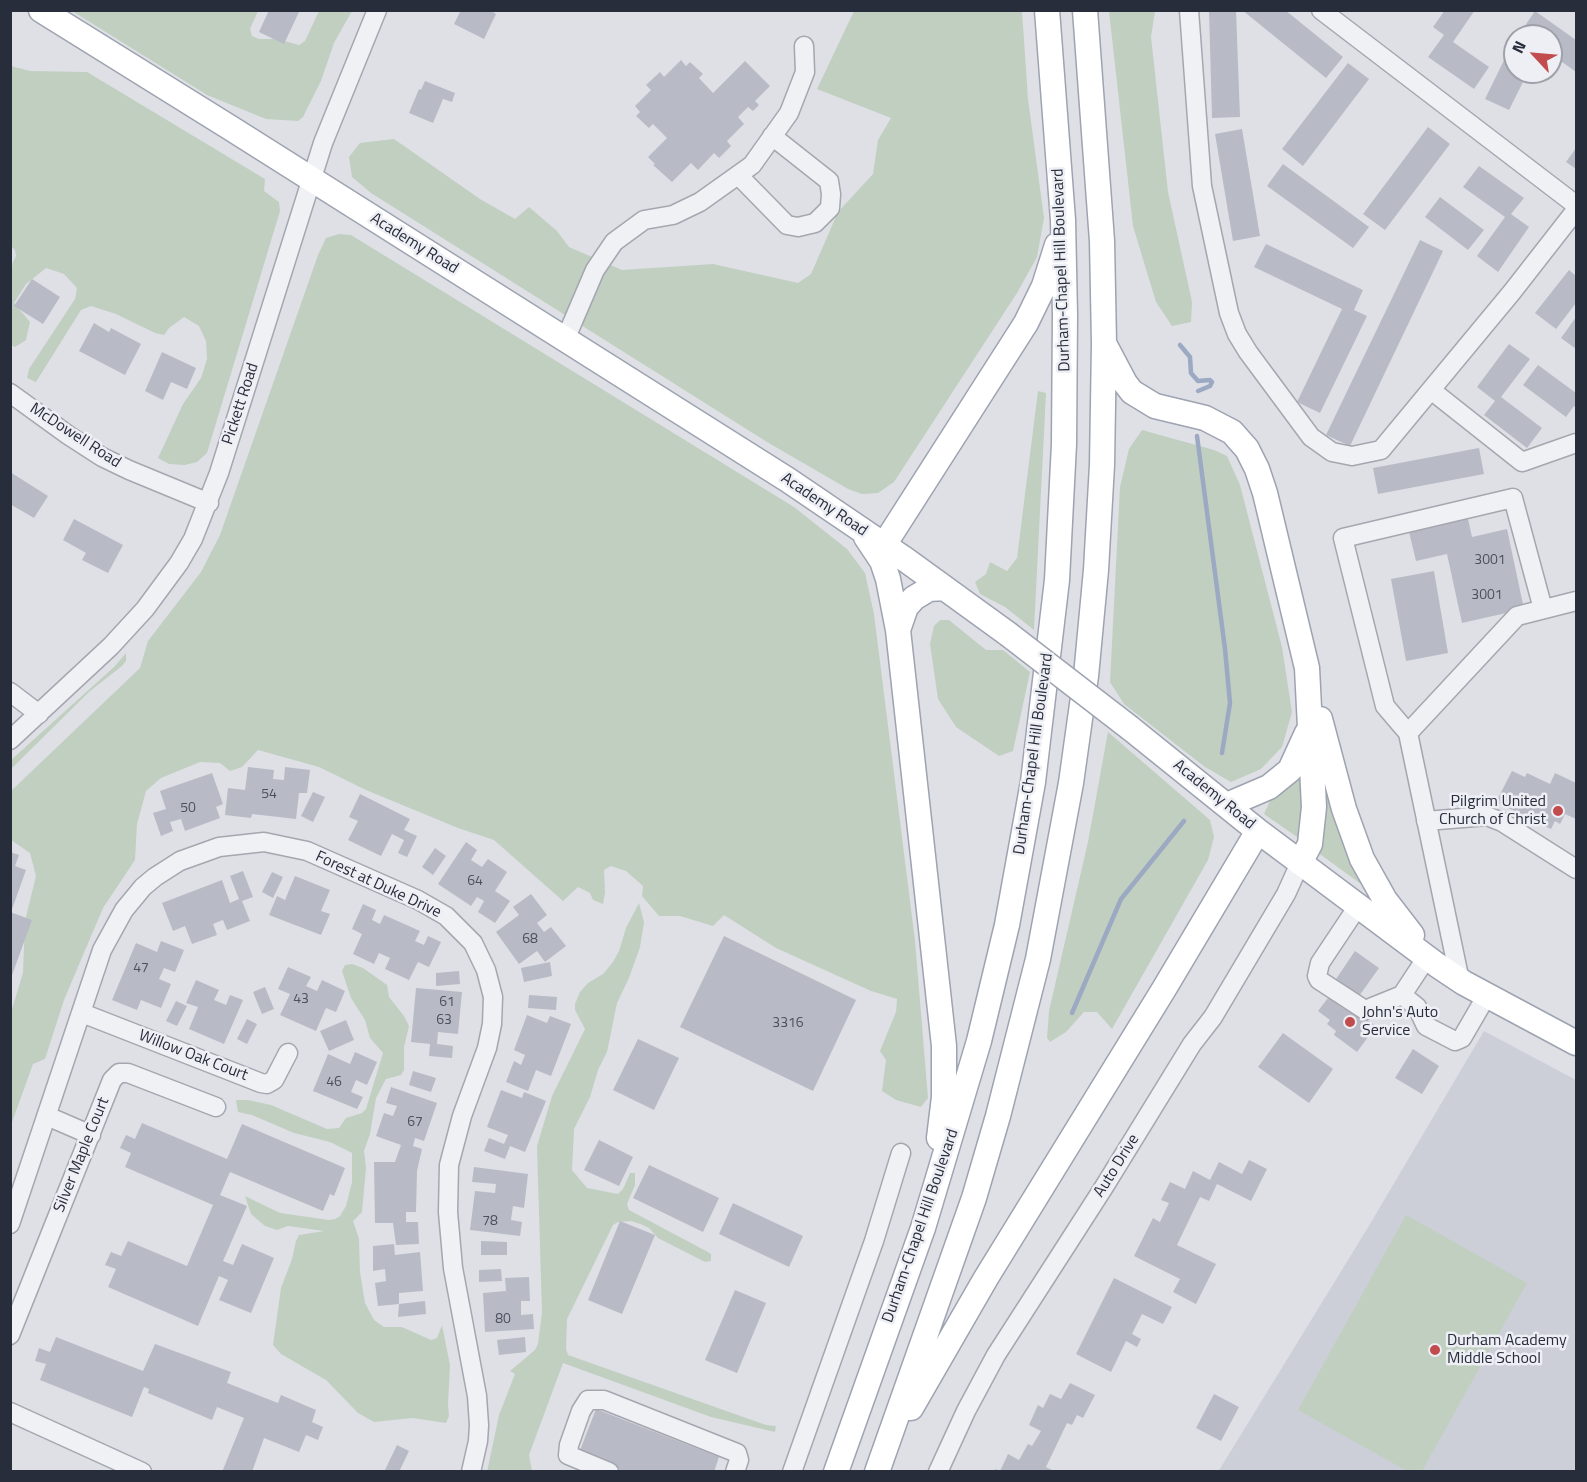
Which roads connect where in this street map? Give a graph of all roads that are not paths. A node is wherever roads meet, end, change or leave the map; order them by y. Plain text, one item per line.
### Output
1 (42, 10) edge
2 (377, 10) edge
3 (1047, 10) edge
4 (1085, 10) edge
5 (1189, 10) edge
6 (1321, 10) edge
7 (804, 46) dead end
8 (772, 136) junction
9 (738, 175) junction
10 (312, 180) junction
11 (1576, 205) edge
12 (1576, 210) edge
13 (1063, 220) junction
14 (565, 340) junction
15 (1104, 344) junction
16 (1431, 390) junction
17 (10, 393) edge
18 (1576, 443) edge
19 (209, 503) junction
20 (861, 530) junction
21 (884, 545) junction
22 (944, 588) junction
23 (1576, 602) edge
24 (1543, 609) junction
25 (898, 630) junction
26 (1307, 668) junction
27 (10, 692) edge
28 (39, 714) junction
29 (1310, 725) junction
30 (1408, 733) junction
31 (10, 740) edge
32 (1227, 805) junction
33 (1426, 821) junction
34 (1258, 831) junction
35 (1300, 863) junction
36 (1576, 869) edge
37 (1358, 906) junction
38 (1432, 961) junction
39 (1460, 981) junction
40 (1402, 995) junction
41 (1486, 995) junction
42 (82, 1013) junction
43 (1576, 1043) edge
44 (288, 1053) dead end
45 (216, 1107) dead end
46 (47, 1116) junction
47 (91, 1135) junction
48 (901, 1153) dead end
49 (10, 1224) edge
50 (923, 1228) junction
51 (10, 1335) edge
52 (10, 1412) edge
53 (879, 1467) edge
54 (142, 1472) edge
55 (471, 1472) edge
56 (609, 1472) edge
57 (735, 1472) edge
58 (792, 1472) edge
59 (836, 1472) edge
60 (938, 1472) edge

1 - 10 main road, Academy Road
2 - 10 street, Pickett Road
3 - 13 main road, Durham-Chapel Hill Boulevard
4 - 15 main road
5 - 16 street
6 - 11 street
7 - 8 street
8 - 9 street
8 - 9 street
9 - 14 street
10 - 14 main road, Academy Road
10 - 19 street, Pickett Road
12 - 16 street
13 - 21 main road
13 - 50 main road, Durham-Chapel Hill Boulevard
14 - 20 main road, Academy Road
15 - 26 main road
15 - 53 main road
16 - 18 street
17 - 19 street, McDowell Road
19 - 28 street, Pickett Road
20 - 21 main road, Academy Road
20 - 25 main road
21 - 22 main road, Academy Road
22 - 25 main road
22 - 32 main road, Academy Road, bridge
23 - 24 street
24 - 30 street
24 - 30 street
25 - 50 main road
26 - 29 main road
26 - 38 main road
27 - 28 street
28 - 31 street, Pickett Road
29 - 32 main road
29 - 35 main road
30 - 33 street
32 - 34 main road, Academy Road
33 - 36 street
33 - 39 street
34 - 35 main road, Academy Road
34 - 53 main road
35 - 37 main road, Academy Road
35 - 60 street, Auto Drive
37 - 38 main road, Academy Road
37 - 40 street
38 - 39 main road, Academy Road
38 - 40 street
39 - 41 main road, Academy Road
40 - 41 street
41 - 43 main road, Academy Road
42 - 44 street, Willow Oak Court
42 - 46 street, Forest at Duke Drive
42 - 55 street, Forest at Duke Drive
45 - 47 street, Silver Maple Court
46 - 47 street
46 - 49 street, Forest at Duke Drive
47 - 51 street, Silver Maple Court
48 - 58 street
50 - 59 main road, Durham-Chapel Hill Boulevard
52 - 54 street
56 - 57 street

